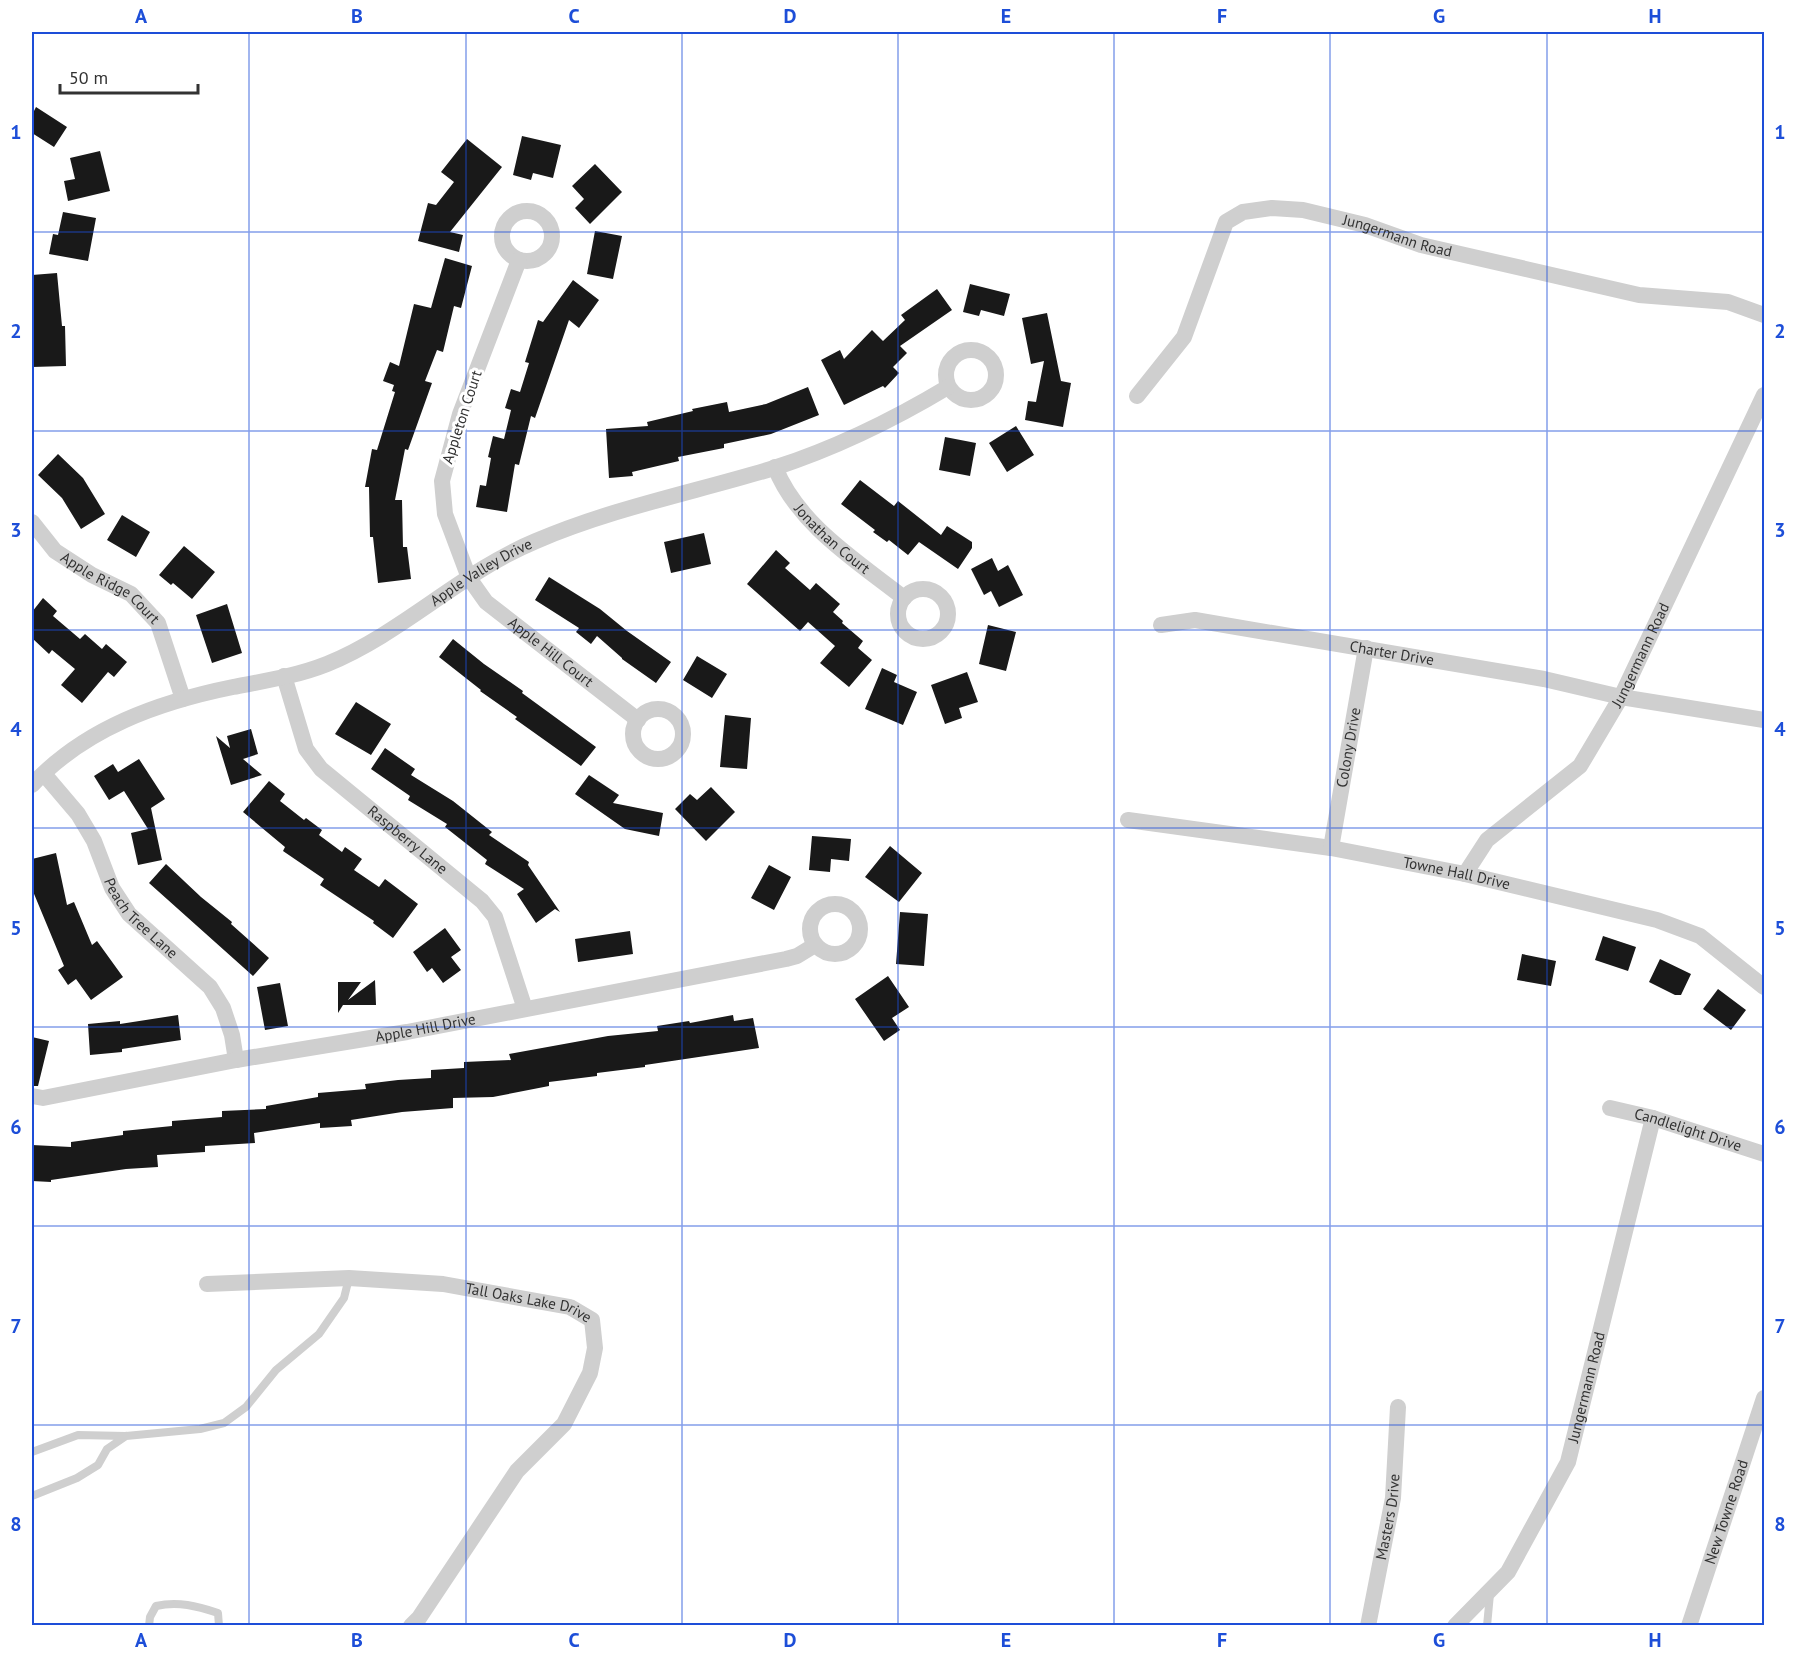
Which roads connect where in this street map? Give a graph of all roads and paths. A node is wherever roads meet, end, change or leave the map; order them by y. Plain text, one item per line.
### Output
1 (519, 260) dead end
2 (1764, 315) edge
3 (948, 387) dead end
4 (1764, 395) edge
5 (1137, 396) dead end
6 (776, 467) junction
7 (32, 522) edge
8 (469, 578) junction
9 (904, 598) dead end
10 (1161, 625) dead end
11 (1366, 648) junction
12 (284, 676) junction
13 (1621, 697) junction
14 (183, 699) junction
15 (638, 720) dead end
16 (1764, 720) edge
17 (38, 779) edge
18 (1128, 820) dead end
19 (1330, 848) junction
20 (1465, 874) junction
21 (815, 945) dead end
22 (1764, 987) edge
23 (525, 1009) junction
24 (236, 1060) junction
25 (32, 1096) edge
26 (1610, 1108) dead end
27 (1653, 1118) junction
28 (1764, 1154) edge
29 (349, 1278) junction
30 (207, 1284) dead end
31 (1764, 1398) edge
32 (1398, 1407) dead end
33 (126, 1436) junction
34 (32, 1452) edge
35 (32, 1496) edge
36 (1490, 1590) junction
37 (149, 1626) edge
38 (219, 1626) edge
39 (411, 1626) edge
40 (1368, 1626) edge
41 (1455, 1626) edge
42 (1487, 1626) edge
43 (1689, 1626) edge

1 - 8 street, Appleton Court
2 - 5 street, Jungermann Road
3 - 6 street, Apple Valley Drive
4 - 13 street, Jungermann Road
6 - 8 street, Apple Valley Drive
6 - 9 street, Jonathan Court
7 - 14 street, Apple Ridge Court
8 - 12 street, Apple Valley Drive
8 - 15 street, Apple Hill Court
10 - 11 street, Charter Drive
11 - 13 street, Charter Drive
11 - 19 street, Colony Drive
12 - 14 street, Apple Valley Drive
12 - 23 street, Raspberry Lane
13 - 16 street, Charter Drive
13 - 20 street, Jungermann Road
14 - 17 street, Apple Valley Drive
17 - 24 street, Peach Tree Lane
18 - 19 street, Towne Hall Drive
19 - 20 street, Towne Hall Drive
20 - 22 street, Towne Hall Drive
21 - 23 street, Apple Hill Drive
23 - 24 street, Apple Hill Drive
24 - 25 street, Apple Hill Drive
26 - 27 street, Candlelight Drive
27 - 28 street, Candlelight Drive
27 - 36 street, Jungermann Road
29 - 30 street, Tall Oaks Lake Drive
29 - 33 lane
29 - 39 street, Tall Oaks Lake Drive
31 - 43 street, New Towne Road
32 - 40 street, Masters Drive
33 - 34 lane
33 - 35 lane
36 - 41 street, Jungermann Road
36 - 42 lane
37 - 38 lane

